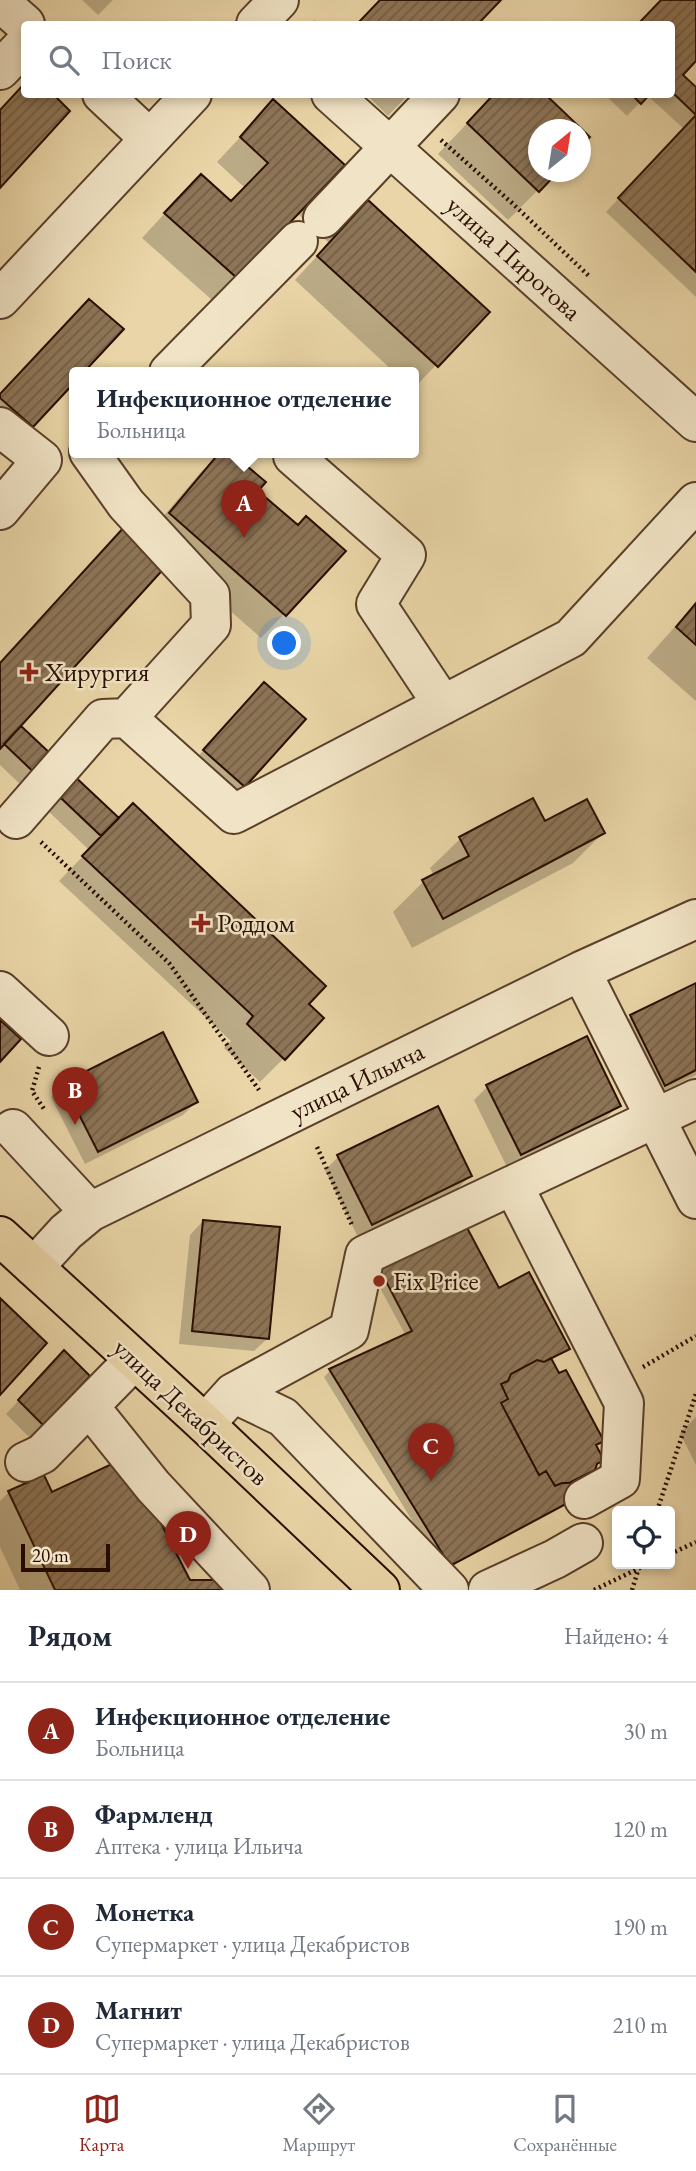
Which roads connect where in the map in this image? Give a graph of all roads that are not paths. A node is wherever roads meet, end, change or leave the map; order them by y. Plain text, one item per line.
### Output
1 (279, 0) edge
2 (0, 2) edge
3 (22, 21) edge
4 (259, 21) edge
5 (21, 48) edge
6 (0, 71) edge
7 (106, 98) edge
8 (188, 98) edge
9 (335, 98) edge
10 (428, 106) edge
11 (150, 139) junction
12 (390, 147) junction
13 (0, 299) edge
14 (174, 367) edge
15 (696, 422) edge
16 (0, 427) edge
17 (93, 458) edge
18 (295, 458) edge
19 (696, 502) edge
20 (0, 510) edge
21 (443, 705) junction
22 (127, 718) junction
23 (16, 819) road end
24 (696, 919) edge
25 (581, 971) junction
26 (0, 991) edge
27 (49, 1036) road end
28 (696, 1099) edge
29 (655, 1118) junction
30 (29, 1120) road end
31 (513, 1185) junction
32 (696, 1199) edge
33 (90, 1212) junction
34 (0, 1236) edge
35 (34, 1267) junction
36 (134, 1360) junction
37 (233, 1394) junction
38 (89, 1406) junction
39 (205, 1424) junction
40 (9, 1468) edge
41 (584, 1499) dead end
42 (583, 1543) dead end
43 (250, 1590) edge
44 (380, 1590) edge
45 (449, 1590) edge
46 (488, 1590) edge

1 - 4 street
2 - 3 street
5 - 6 street
7 - 11 street
8 - 11 street
9 - 12 street, улица Пирогова
10 - 12 street
11 - 13 street
12 - 14 street
12 - 15 street, улица Пирогова
16 - 20 street
17 - 22 street
18 - 21 street
19 - 21 street
21 - 22 street
22 - 23 street
24 - 25 street, улица Ильича
25 - 29 street
25 - 33 street, улица Ильича
26 - 27 street
28 - 29 street
29 - 31 street
29 - 32 street
30 - 33 street
31 - 37 street
31 - 41 street
33 - 35 street, улица Ильича
34 - 35 main road, улица Декабристов
35 - 36 main road, улица Декабристов
36 - 38 street
36 - 39 main road, улица Декабристов
37 - 39 street
37 - 45 street
38 - 40 street
38 - 43 street
39 - 44 main road, улица Декабристов
42 - 46 street

